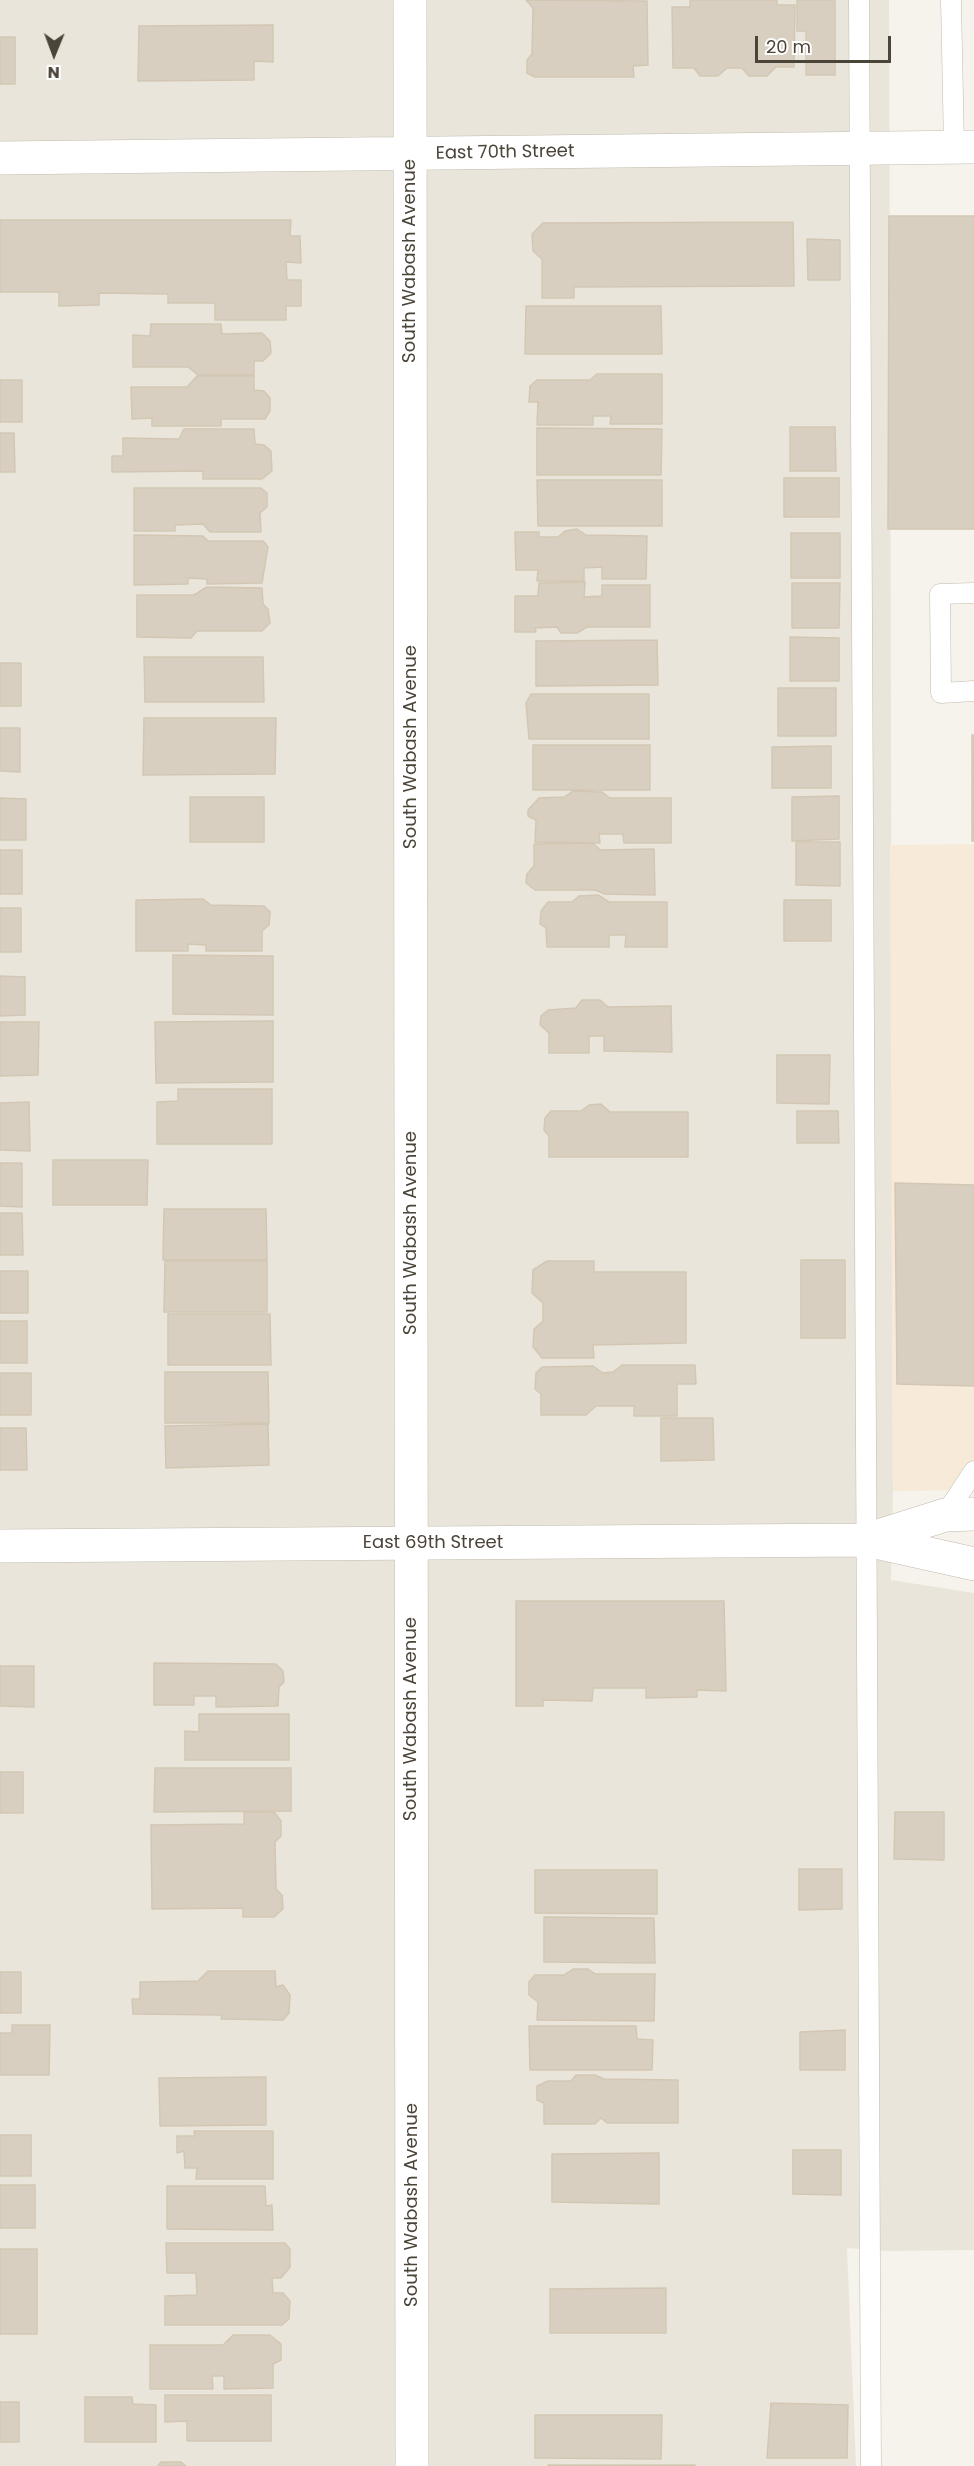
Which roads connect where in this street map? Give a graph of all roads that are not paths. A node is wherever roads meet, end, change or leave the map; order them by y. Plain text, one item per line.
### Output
1 (410, 0) edge
2 (859, 0) edge
3 (951, 0) edge
4 (964, 147) edge
5 (859, 149) junction
6 (410, 155) junction
7 (0, 158) edge
8 (974, 593) edge
9 (974, 692) edge
10 (974, 1471) edge
11 (960, 1514) edge
12 (866, 1540) junction
13 (411, 1543) junction
14 (0, 1546) edge
15 (974, 1564) edge
16 (412, 2466) edge
17 (871, 2466) edge

1 - 6 street, South Wabash Avenue
2 - 5 lane
3 - 4 lane
4 - 5 street, East 70th Street
5 - 6 street, East 70th Street
5 - 12 lane
6 - 7 street, East 70th Street
6 - 13 street, South Wabash Avenue
8 - 9 lane
10 - 11 lane
11 - 12 street, East 69th Street
12 - 13 street, East 69th Street
12 - 15 street, East 69th Street
12 - 17 lane
13 - 14 street, East 69th Street
13 - 16 street, South Wabash Avenue

